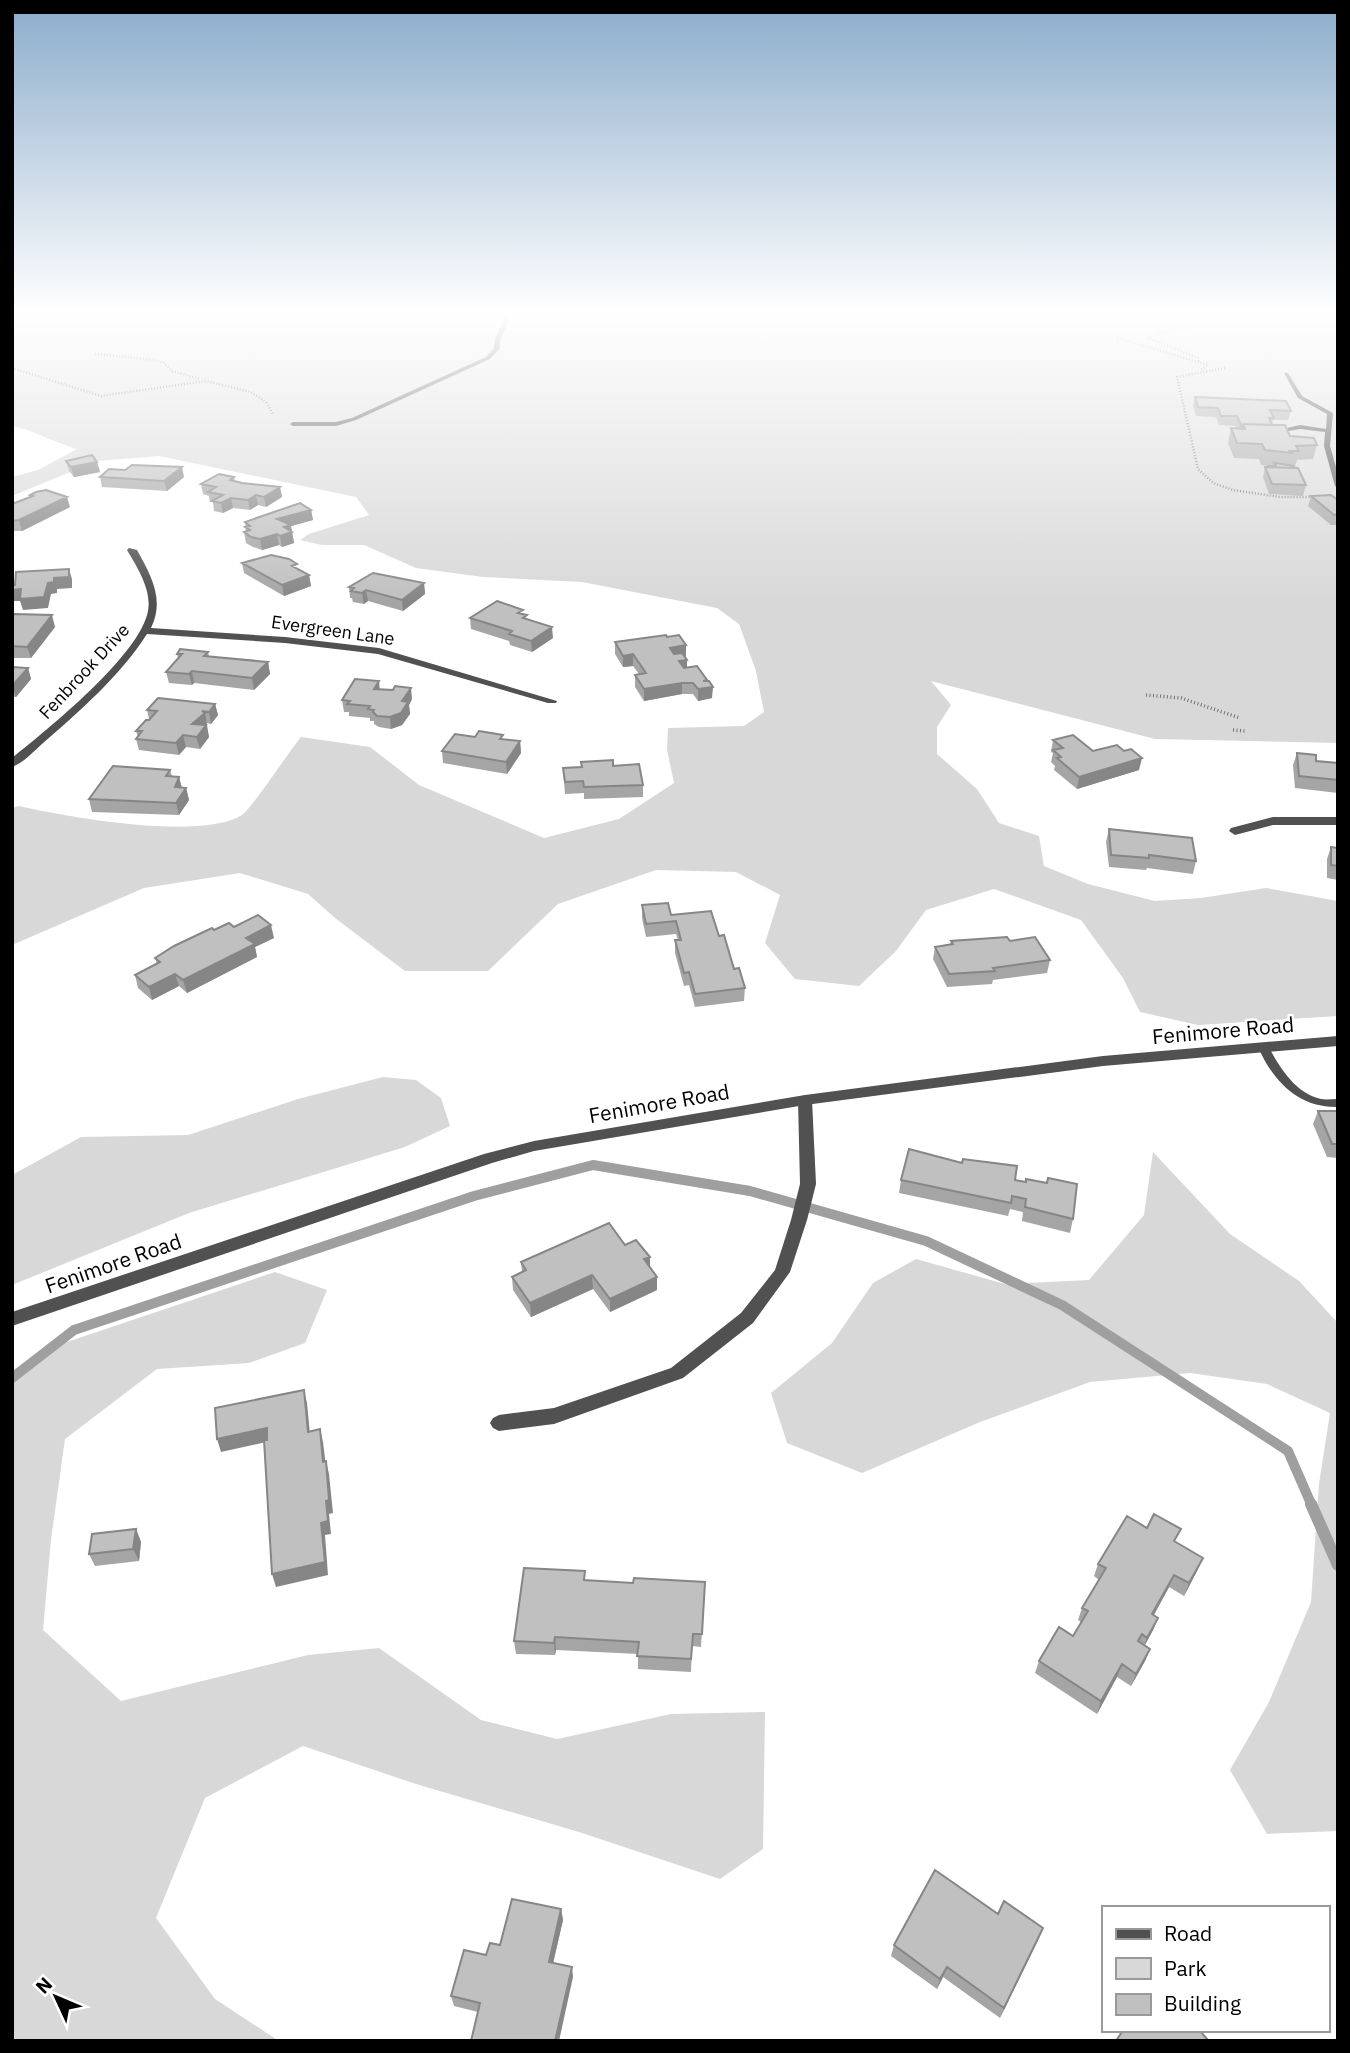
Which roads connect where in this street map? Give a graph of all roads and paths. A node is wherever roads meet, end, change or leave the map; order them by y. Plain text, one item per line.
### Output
1 (270, 410) edge
2 (374, 410) edge
3 (1185, 410) edge
4 (1325, 410) edge
5 (272, 414) dead end
6 (293, 424) dead end
7 (1329, 430) junction
8 (1286, 438) edge
9 (1338, 486) edge
10 (1326, 497) edge
11 (132, 550) dead end
12 (145, 631) junction
13 (1146, 695) dead end
14 (552, 701) dead end
15 (1240, 718) dead end
16 (1233, 730) dead end
17 (1245, 731) dead end
18 (12, 764) edge
19 (1338, 821) edge
20 (1235, 831) dead end
21 (1338, 1041) edge
22 (1263, 1047) junction
23 (805, 1100) junction
24 (1338, 1103) edge
25 (12, 1319) edge
26 (499, 1423) dead end

1 - 5 path
2 - 6 lane
3 - 10 path
4 - 7 lane
7 - 8 lane
7 - 9 lane
11 - 12 street, Fenbrook Drive
12 - 14 street, Evergreen Lane
12 - 18 street, Fenbrook Drive
13 - 15 path
16 - 17 path
19 - 20 street
21 - 22 street, Fenimore Road
22 - 23 street, Fenimore Road
22 - 24 lane
23 - 25 street, Fenimore Road
23 - 26 street

